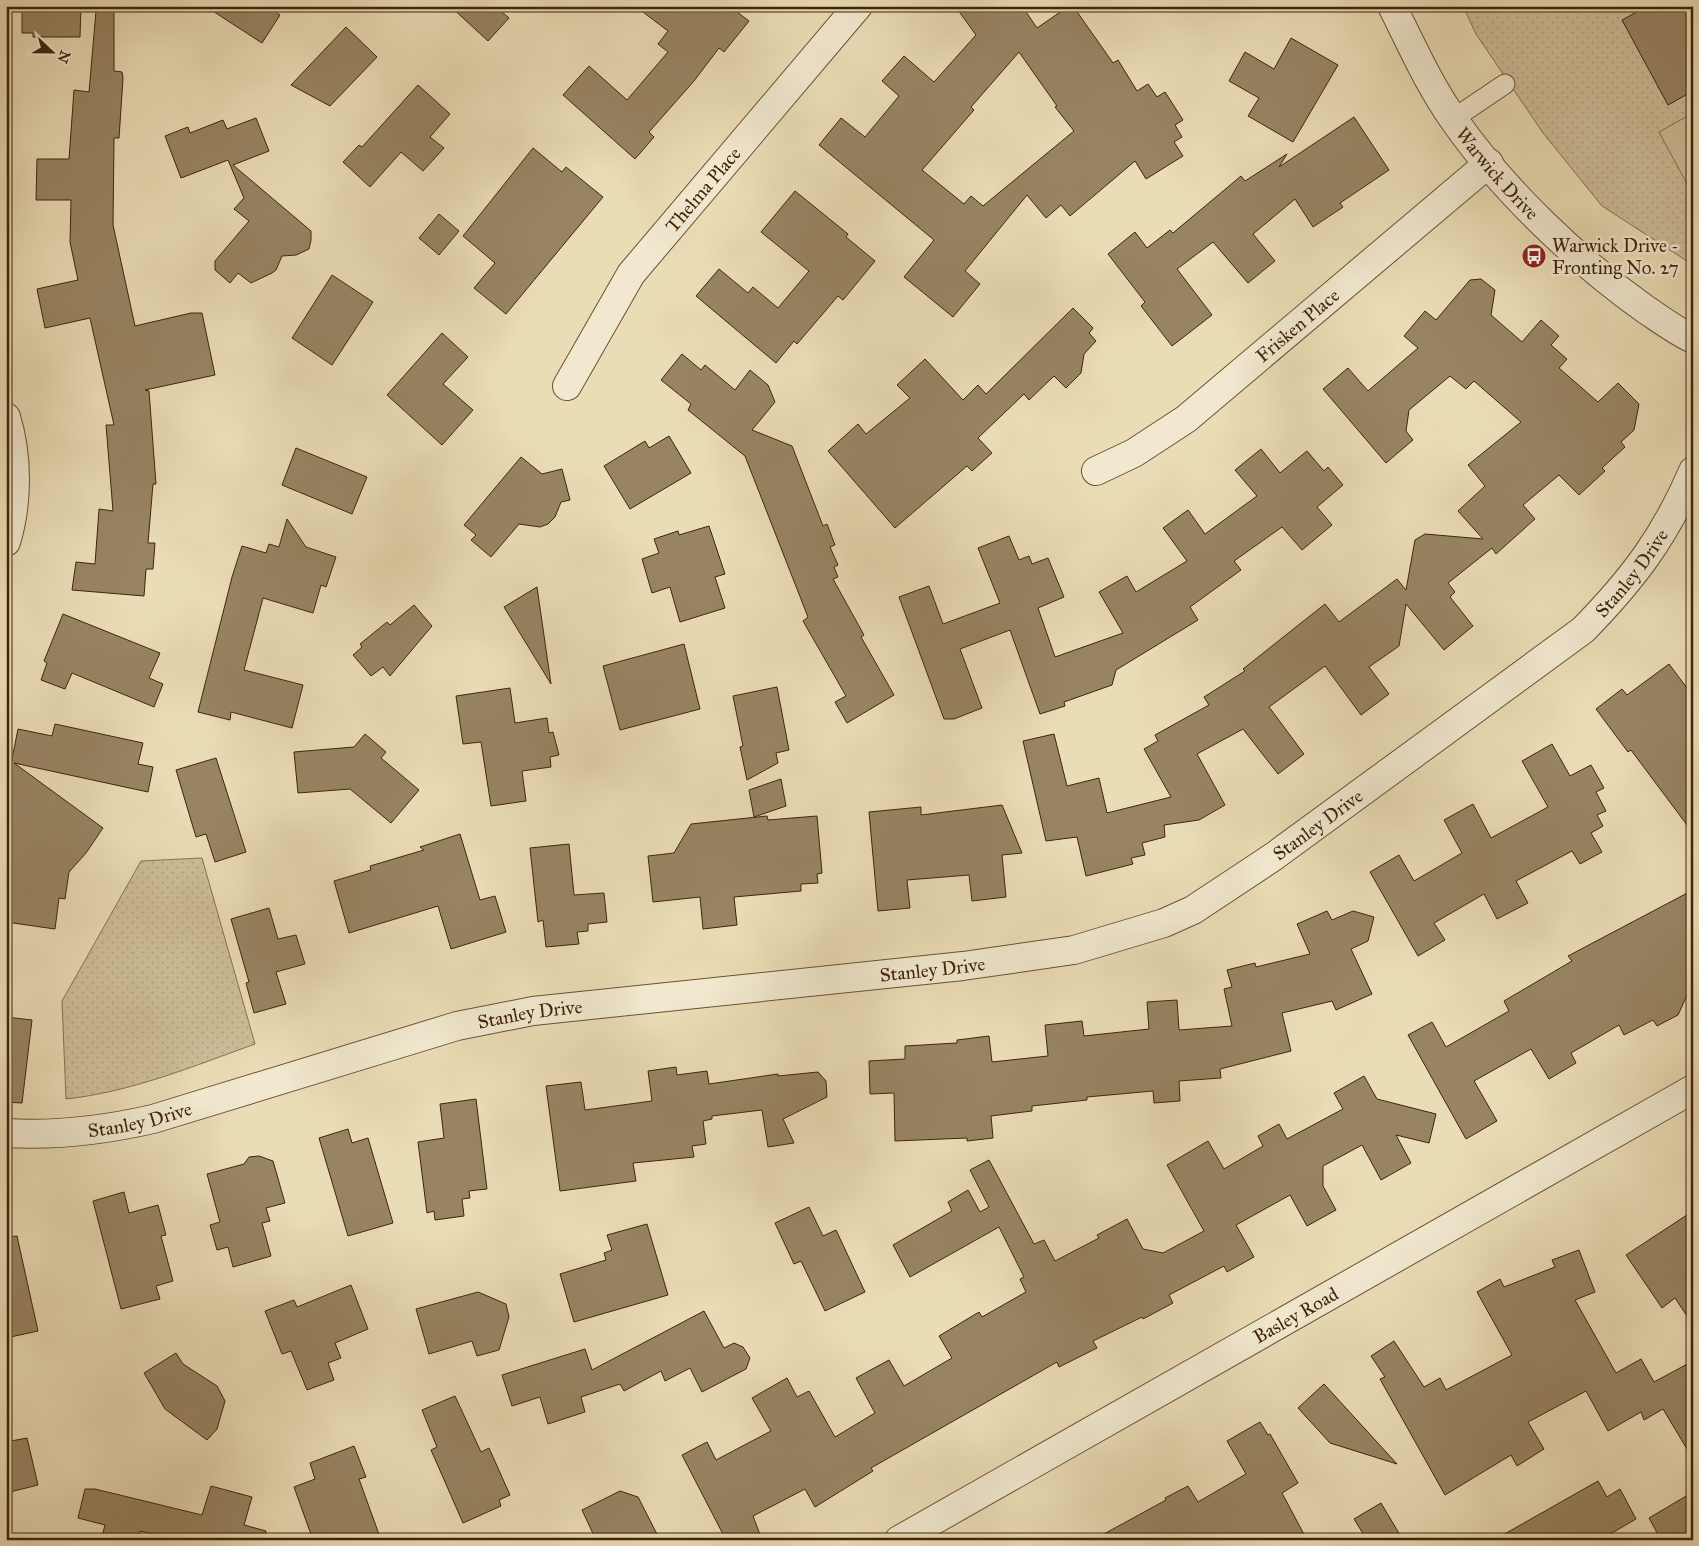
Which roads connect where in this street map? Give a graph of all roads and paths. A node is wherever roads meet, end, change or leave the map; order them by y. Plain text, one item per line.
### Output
1 (858, 6) edge
2 (1392, 6) edge
3 (1505, 84) dead end
4 (1453, 119) junction
5 (1489, 163) junction
6 (1693, 340) edge
7 (567, 386) dead end
8 (6, 417) edge
9 (1096, 471) dead end
10 (1693, 471) edge
11 (6, 542) edge
12 (1693, 1089) edge
13 (6, 1133) edge
14 (899, 1540) edge

1 - 7 street, Thelma Place
2 - 4 street, Warwick Drive
3 - 4 lane
4 - 5 street, Warwick Drive
5 - 6 street, Warwick Drive
5 - 9 street, Frisken Place
8 - 11 street
10 - 13 street, Stanley Drive
12 - 14 street, Basley Road

